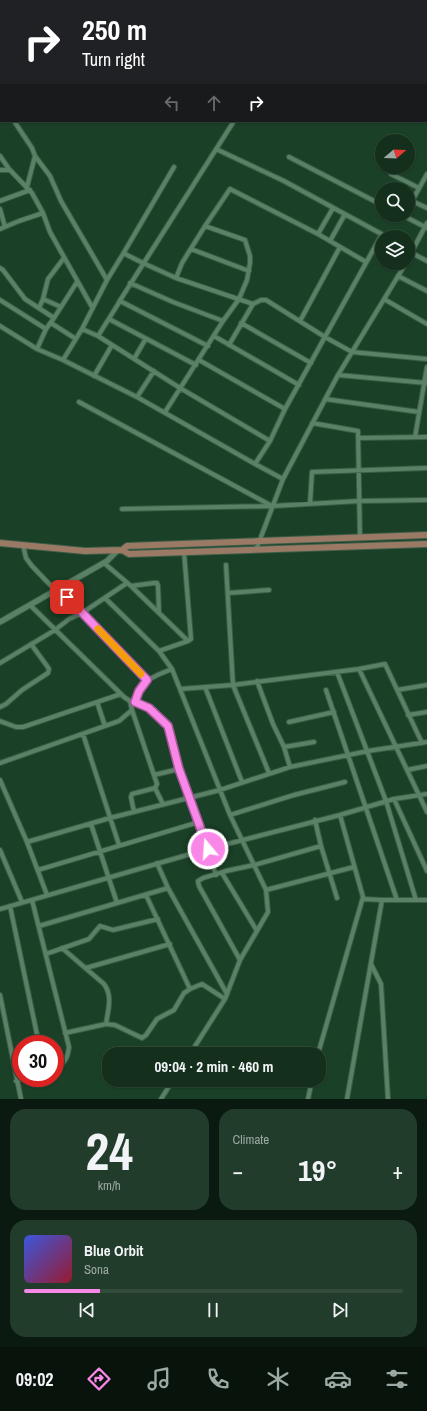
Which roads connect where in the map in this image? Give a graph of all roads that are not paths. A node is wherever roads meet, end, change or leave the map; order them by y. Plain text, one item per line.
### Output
1 (15, 122) edge
2 (233, 122) edge
3 (216, 149) junction
4 (0, 156) edge
5 (35, 156) junction
6 (289, 157) dead end
7 (174, 166) dead end
8 (9, 169) junction
9 (0, 170) edge
10 (391, 174) dead end
11 (427, 174) edge
12 (29, 188) junction
13 (419, 188) junction
14 (0, 200) edge
15 (375, 201) edge
16 (333, 208) junction
17 (427, 208) edge
18 (0, 209) edge
19 (43, 214) junction
20 (345, 214) junction
21 (415, 221) edge
22 (205, 226) junction
23 (426, 226) edge
24 (5, 227) junction
25 (0, 229) edge
26 (375, 230) edge
27 (318, 234) junction
28 (330, 241) junction
29 (415, 244) edge
30 (375, 246) edge
31 (340, 247) junction
32 (191, 249) junction
33 (123, 254) junction
34 (415, 255) edge
35 (64, 258) junction
36 (427, 261) edge
37 (366, 262) junction
38 (142, 264) junction
39 (0, 268) edge
40 (402, 270) edge
41 (249, 271) junction
42 (398, 276) junction
43 (176, 278) junction
44 (107, 280) junction
45 (77, 282) junction
46 (130, 283) junction
47 (427, 291) edge
48 (43, 299) junction
49 (239, 299) junction
50 (384, 299) junction
51 (0, 300) edge
52 (119, 302) junction
53 (253, 304) junction
54 (61, 307) junction
55 (92, 307) junction
56 (39, 308) junction
57 (54, 318) junction
58 (109, 319) junction
59 (223, 321) junction
60 (300, 321) junction
61 (51, 323) junction
62 (242, 323) junction
63 (427, 324) edge
64 (0, 326) edge
65 (46, 329) junction
66 (82, 329) junction
67 (98, 336) junction
68 (214, 336) junction
69 (325, 337) junction
70 (76, 339) junction
71 (146, 340) junction
72 (112, 345) junction
73 (229, 345) junction
74 (208, 346) junction
75 (36, 349) junction
76 (352, 352) junction
77 (134, 359) junction
78 (427, 359) edge
79 (63, 360) junction
80 (199, 360) junction
81 (311, 363) junction
82 (196, 366) junction
83 (427, 367) edge
84 (154, 371) junction
85 (338, 375) junction
86 (94, 376) junction
87 (426, 383) edge
88 (299, 385) junction
89 (180, 388) junction
90 (136, 397) junction
91 (325, 399) junction
92 (80, 402) dead end
93 (285, 409) junction
94 (165, 412) junction
95 (419, 412) junction
96 (312, 423) junction
97 (427, 436) edge
98 (415, 437) junction
99 (358, 438) junction
100 (270, 441) junction
101 (255, 464) junction
102 (427, 468) edge
103 (359, 470) junction
104 (283, 479) junction
105 (427, 500) edge
106 (359, 501) junction
107 (310, 504) junction
108 (272, 506) junction
109 (122, 509) dead end
110 (427, 535) edge
111 (360, 538) junction
112 (259, 542) junction
113 (0, 543) edge
114 (427, 544) edge
115 (23, 545) junction
116 (120, 550) junction
117 (256, 550) junction
118 (184, 552) junction
119 (104, 563) junction
120 (226, 566) dead end
121 (127, 583) junction
122 (131, 586) junction
123 (56, 589) junction
124 (269, 590) dead end
125 (228, 593) junction
126 (105, 598) junction
127 (30, 605) junction
128 (82, 613) junction
129 (159, 613) junction
130 (0, 622) edge
131 (55, 630) junction
132 (188, 641) junction
133 (31, 644) junction
134 (159, 651) junction
135 (0, 663) edge
136 (172, 669) junction
137 (359, 669) junction
138 (337, 672) junction
139 (147, 680) junction
140 (257, 681) junction
141 (233, 685) junction
142 (427, 685) edge
143 (205, 687) junction
144 (180, 689) junction
145 (326, 690) dead end
146 (397, 690) junction
147 (121, 694) junction
148 (97, 702) junction
149 (133, 702) junction
150 (0, 707) edge
151 (132, 710) junction
152 (334, 712) junction
153 (427, 712) edge
154 (408, 715) junction
155 (0, 720) edge
156 (289, 722) dead end
157 (106, 726) junction
158 (83, 734) junction
159 (314, 742) dead end
160 (425, 743) edge
161 (395, 746) junction
162 (284, 747) junction
163 (368, 751) junction
164 (348, 755) junction
165 (0, 763) edge
166 (427, 766) edge
167 (290, 767) junction
168 (179, 769) junction
169 (407, 770) junction
170 (269, 773) junction
171 (154, 775) junction
172 (0, 780) edge
173 (242, 782) junction
174 (345, 782) dead end
175 (155, 788) junction
176 (220, 790) junction
177 (427, 794) edge
178 (419, 795) junction
179 (189, 797) junction
180 (394, 799) junction
181 (386, 801) junction
182 (163, 804) junction
183 (366, 807) junction
184 (134, 812) junction
185 (427, 812) edge
186 (230, 815) junction
187 (340, 815) junction
188 (110, 818) junction
189 (315, 820) junction
190 (199, 822) junction
191 (91, 824) junction
192 (242, 840) junction
193 (27, 842) junction
194 (119, 845) junction
195 (321, 846) junction
196 (208, 849) junction
197 (0, 850) edge
198 (100, 851) junction
199 (157, 863) junction
200 (254, 865) junction
201 (354, 867) junction
202 (427, 868) edge
203 (38, 870) junction
204 (222, 873) junction
205 (330, 873) junction
206 (216, 875) junction
207 (108, 878) junction
208 (168, 888) junction
209 (266, 890) junction
210 (146, 894) junction
211 (47, 895) junction
212 (337, 898) dead end
213 (363, 898) junction
214 (32, 900) junction
215 (382, 900) junction
216 (397, 900) junction
217 (416, 900) junction
218 (427, 900) edge
219 (22, 902) junction
220 (117, 903) junction
221 (10, 906) junction
222 (0, 909) edge
223 (158, 919) junction
224 (39, 926) junction
225 (257, 931) junction
226 (170, 944) junction
227 (62, 948) junction
228 (46, 954) junction
229 (240, 960) junction
230 (371, 964) junction
231 (86, 968) junction
232 (190, 989) junction
233 (227, 994) junction
234 (0, 995) edge
235 (225, 999) junction
236 (106, 1024) junction
237 (65, 1033) junction
238 (36, 1035) edge
239 (194, 1047) edge
240 (320, 1047) edge
241 (12, 1060) edge
242 (64, 1062) edge
243 (18, 1087) edge
244 (169, 1087) edge
245 (311, 1087) edge
246 (21, 1099) edge
247 (161, 1099) edge
248 (308, 1099) edge
249 (347, 1099) edge
250 (388, 1099) edge

1 - 5 street
2 - 3 street
3 - 16 street
3 - 38 street
4 - 8 street
5 - 12 street
5 - 44 street
6 - 15 street
7 - 33 street
8 - 9 street
8 - 12 street
10 - 13 street
11 - 13 street
12 - 14 street
12 - 19 street
13 - 17 street
16 - 20 street
16 - 27 street
18 - 24 street
19 - 24 street
19 - 35 street
20 - 26 street
20 - 28 street
21 - 23 street
22 - 27 street
22 - 32 street
22 - 41 street
23 - 29 street
24 - 25 street
27 - 28 street
28 - 31 street
30 - 37 street
31 - 37 street
31 - 60 street
32 - 41 street
32 - 43 street
33 - 38 street
33 - 44 street
34 - 36 street
35 - 45 street
35 - 48 street
37 - 69 street
38 - 43 street
38 - 46 street
39 - 56 street
40 - 42 street
41 - 49 street
42 - 47 street
42 - 50 street
43 - 49 street
44 - 55 street
45 - 54 street
45 - 55 street
46 - 52 street
46 - 59 street
48 - 54 street
48 - 56 street
49 - 53 street
49 - 59 street
50 - 63 street
50 - 76 street
51 - 65 street
52 - 58 street
52 - 74 street
53 - 60 street
53 - 62 street
54 - 57 street
55 - 66 street
56 - 57 street
57 - 61 street
58 - 67 street
58 - 71 street
59 - 68 street
60 - 69 street
61 - 65 street
61 - 70 street
62 - 73 street
62 - 81 street
64 - 75 street
65 - 75 street
66 - 67 street
66 - 70 street
67 - 72 street
68 - 73 street
68 - 74 street
69 - 76 street
69 - 81 street
70 - 79 street
71 - 77 street
71 - 82 street
72 - 77 street
72 - 86 street
73 - 88 street
74 - 80 street
75 - 79 street
76 - 78 street
76 - 85 street
77 - 84 street
79 - 86 street
80 - 82 street
80 - 93 street
81 - 88 street
82 - 89 street
83 - 87 street
84 - 89 street
84 - 90 street
85 - 87 street
85 - 91 street
86 - 90 street
87 - 95 street
88 - 93 street
89 - 94 street
89 - 100 street
90 - 94 street
91 - 95 street
91 - 96 street
92 - 108 street
93 - 100 street
94 - 101 street
95 - 98 street
96 - 99 street
96 - 104 street
97 - 98 street
98 - 99 street
99 - 103 street
100 - 101 street
101 - 104 street
102 - 103 street
103 - 106 street
103 - 107 street
104 - 108 street
105 - 106 street
106 - 107 street
106 - 111 street
107 - 108 street
108 - 109 street
108 - 112 street
110 - 111 main road
111 - 112 main road
112 - 116 main road
112 - 117 street
113 - 115 main road
114 - 117 main road
115 - 116 main road
115 - 123 street
116 - 118 main road
116 - 119 street
117 - 118 main road
118 - 132 street
119 - 121 street
119 - 123 street
120 - 125 street
121 - 122 street
121 - 126 street
122 - 129 street
122 - 129 street
123 - 127 street
123 - 128 street
124 - 125 street
125 - 141 street
126 - 128 street
126 - 134 street
127 - 130 street
127 - 131 street
128 - 131 street
128 - 139 street
129 - 132 street
131 - 133 street
131 - 147 street
132 - 134 street
133 - 135 street
133 - 150 street
134 - 136 street
136 - 139 street
136 - 144 street
137 - 138 street
137 - 146 street
137 - 161 street
138 - 140 street
138 - 163 street
139 - 149 street
140 - 141 street
140 - 162 street
141 - 143 street
141 - 170 street
142 - 146 street
143 - 144 street
143 - 173 street
144 - 176 street
145 - 152 street
146 - 154 street
147 - 148 street
147 - 149 street
148 - 155 street
148 - 157 street
149 - 151 street
149 - 168 street
151 - 157 street
151 - 171 street
152 - 156 street
152 - 164 street
153 - 154 street
154 - 160 street
157 - 158 street
158 - 165 street
158 - 188 street
159 - 162 street
160 - 161 street
161 - 163 street
161 - 169 street
162 - 167 street
163 - 164 street
163 - 181 street
164 - 167 street
164 - 183 street
166 - 169 street
167 - 170 street
168 - 171 street
168 - 179 street
169 - 178 street
170 - 173 street
171 - 175 street
172 - 193 street
173 - 176 street
174 - 186 street
175 - 182 street
175 - 184 street
176 - 179 street
176 - 186 street
177 - 178 street
178 - 180 street
178 - 185 street
179 - 182 street
179 - 190 street
180 - 181 street
180 - 202 street
181 - 183 street
181 - 217 street
182 - 184 street
183 - 187 street
183 - 216 street
184 - 188 street
186 - 192 street
187 - 189 street
187 - 201 street
188 - 191 street
188 - 194 street
189 - 192 street
189 - 195 street
190 - 194 street
190 - 196 street
191 - 193 street
191 - 198 street
192 - 196 street
192 - 200 street
193 - 203 street
194 - 198 street
195 - 200 street
195 - 205 street
196 - 199 street
196 - 206 street
197 - 219 street
198 - 203 street
198 - 207 street
199 - 207 street
199 - 208 street
200 - 204 street
200 - 209 street
201 - 205 street
201 - 213 street
203 - 211 street
204 - 206 street
204 - 225 street
205 - 209 street
205 - 212 street
206 - 229 street
207 - 211 street
207 - 220 street
208 - 210 street
208 - 233 street
209 - 225 street
210 - 220 street
210 - 223 street
211 - 214 street
213 - 215 street
213 - 240 street
214 - 219 street
214 - 224 street
215 - 216 street
215 - 230 street
216 - 217 street
217 - 218 street
219 - 221 street
220 - 224 street
221 - 222 street
221 - 238 street
223 - 226 street
223 - 227 street
224 - 228 street
225 - 229 street
226 - 231 street
226 - 232 street
227 - 228 street
227 - 231 street
228 - 237 street
229 - 233 street
230 - 249 street
230 - 250 street
231 - 236 street
232 - 235 street
232 - 236 street
233 - 235 street
234 - 241 street
235 - 239 street
236 - 237 street
237 - 242 street
243 - 246 street
244 - 247 street
245 - 248 street

